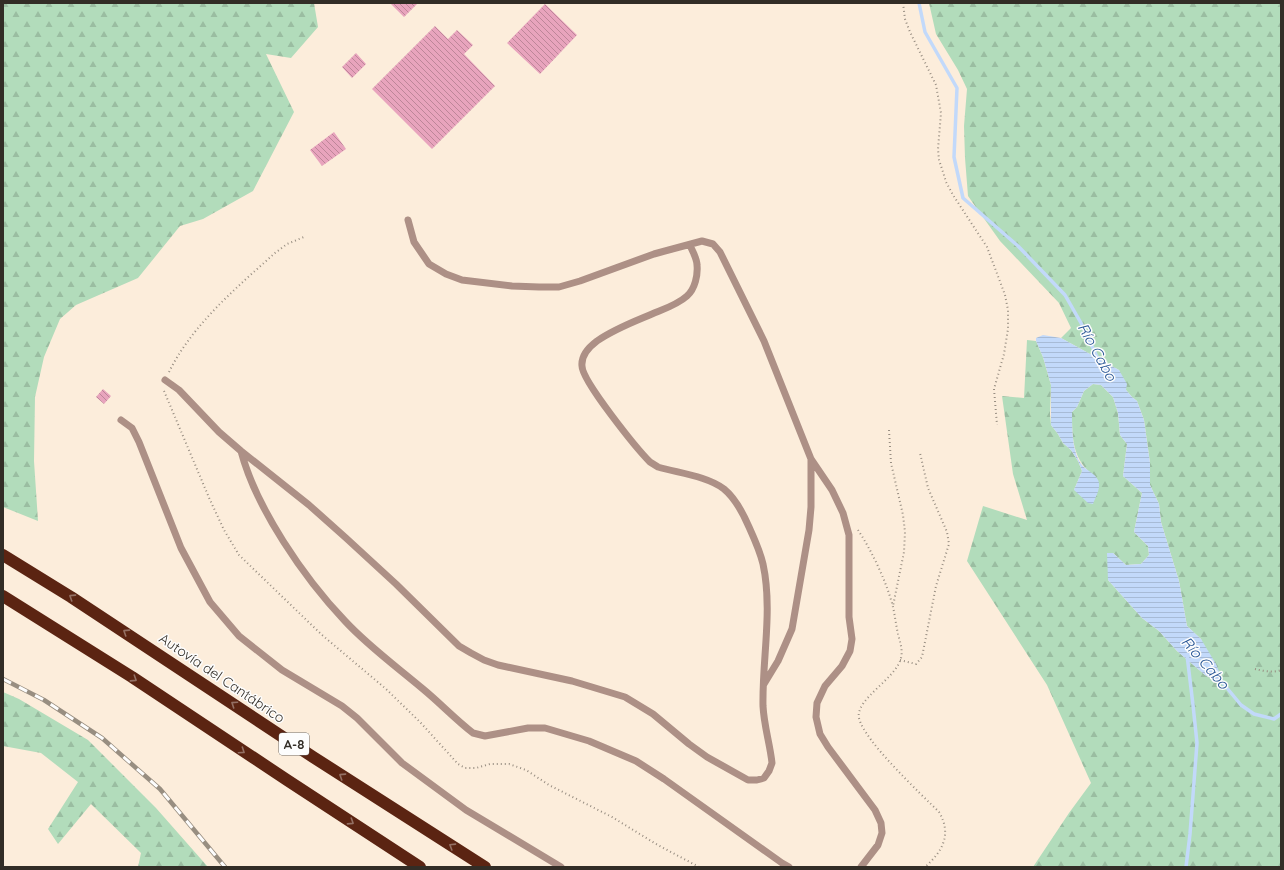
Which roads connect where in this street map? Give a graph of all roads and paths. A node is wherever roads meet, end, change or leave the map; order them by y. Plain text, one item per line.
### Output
1 (903, 3) edge
2 (408, 220) dead end
3 (304, 237) dead end
4 (690, 245) junction
5 (165, 380) junction
6 (121, 420) dead end
7 (997, 424) dead end
8 (889, 430) dead end
9 (240, 451) junction
10 (920, 453) dead end
11 (811, 459) junction
12 (856, 526) dead end
13 (3, 555) edge
14 (3, 596) edge
15 (3, 601) edge
16 (893, 607) junction
17 (78, 642) junction
18 (900, 660) junction
19 (1255, 669) dead end
20 (1281, 670) edge
21 (764, 684) junction
22 (420, 867) edge
23 (485, 867) edge
24 (561, 867) edge
25 (699, 867) edge
26 (789, 867) edge
27 (861, 867) edge
28 (925, 867) edge

1 - 7 path
2 - 4 lane
3 - 5 path
4 - 11 lane
4 - 21 lane
5 - 9 lane
5 - 25 path
6 - 24 lane
8 - 16 path
9 - 21 lane
9 - 26 lane
10 - 18 path
11 - 21 lane
11 - 27 lane
12 - 16 path
23 -> 13 highway, Autovía del Cantábrico / A-8
14 - 17 highway, A-8
15 - 17 highway
16 - 18 path
17 -> 22 highway, A-8
18 - 28 path
19 - 20 path

